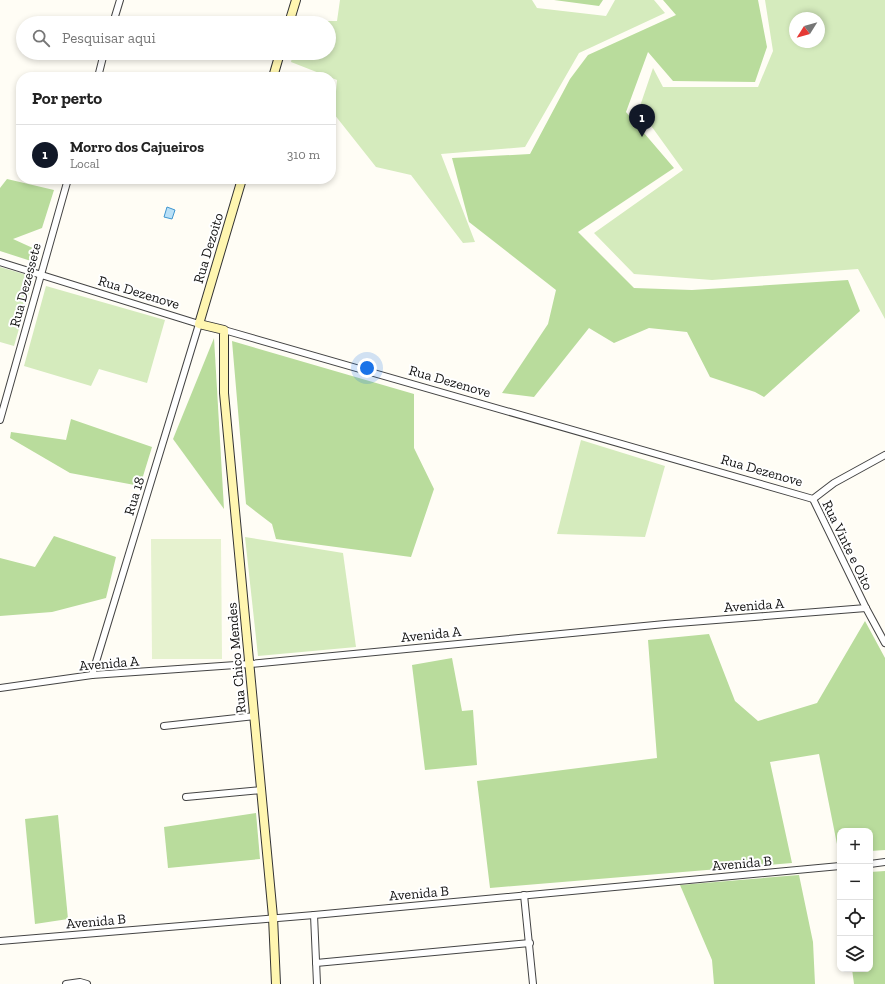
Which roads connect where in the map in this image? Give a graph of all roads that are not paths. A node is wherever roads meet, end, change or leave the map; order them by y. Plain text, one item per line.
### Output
1 (120, 0) edge
2 (296, 0) edge
3 (115, 16) edge
4 (291, 16) edge
5 (102, 60) edge
6 (278, 60) edge
7 (99, 72) edge
8 (274, 72) edge
9 (67, 184) edge
10 (241, 184) edge
11 (0, 262) edge
12 (40, 275) junction
13 (199, 324) junction
14 (224, 330) junction
15 (0, 420) edge
16 (885, 455) edge
17 (813, 499) junction
18 (866, 608) junction
19 (885, 643) edge
20 (250, 664) junction
21 (92, 675) junction
22 (0, 688) edge
23 (255, 716) junction
24 (164, 726) dead end
25 (262, 790) junction
26 (186, 797) dead end
27 (885, 862) edge
28 (873, 864) edge
29 (837, 866) edge
30 (524, 895) junction
31 (314, 915) junction
32 (273, 917) junction
33 (0, 941) edge
34 (530, 943) junction
35 (316, 964) junction
36 (66, 984) edge
37 (87, 984) edge
38 (276, 984) edge
39 (317, 984) edge
40 (533, 984) edge

1 - 3 street
2 - 4 main road
5 - 7 street
6 - 8 main road
9 - 12 street, Rua Dezessete
10 - 13 main road, Rua Dezoito
11 - 12 street, Rua Dezenove
12 - 13 street, Rua Dezenove
12 - 15 street, Rua Dezessete
13 - 14 main road, Rua Dezenove
13 - 21 street, Rua 18
14 - 17 street, Rua Dezenove
14 - 20 main road, Rua Chico Mendes
16 - 17 street, Rua Dezenove
17 - 18 street, Rua Vinte e Oito
18 - 19 street, Rua Vinte e Oito
18 - 20 street, Avenida A
20 - 21 street, Avenida A
20 - 23 main road, Rua Chico Mendes
21 - 22 street, Avenida A
23 - 24 street
23 - 25 main road, Rua Chico Mendes
25 - 26 street
25 - 32 main road, Rua Chico Mendes
27 - 28 street
29 - 30 street, Avenida B
30 - 31 street, Avenida B
30 - 34 street
31 - 32 street, Avenida B
31 - 35 street
32 - 33 street, Avenida B
32 - 38 main road, Rua Chico Mendes
34 - 35 street
34 - 40 street
35 - 39 street
36 - 37 street

